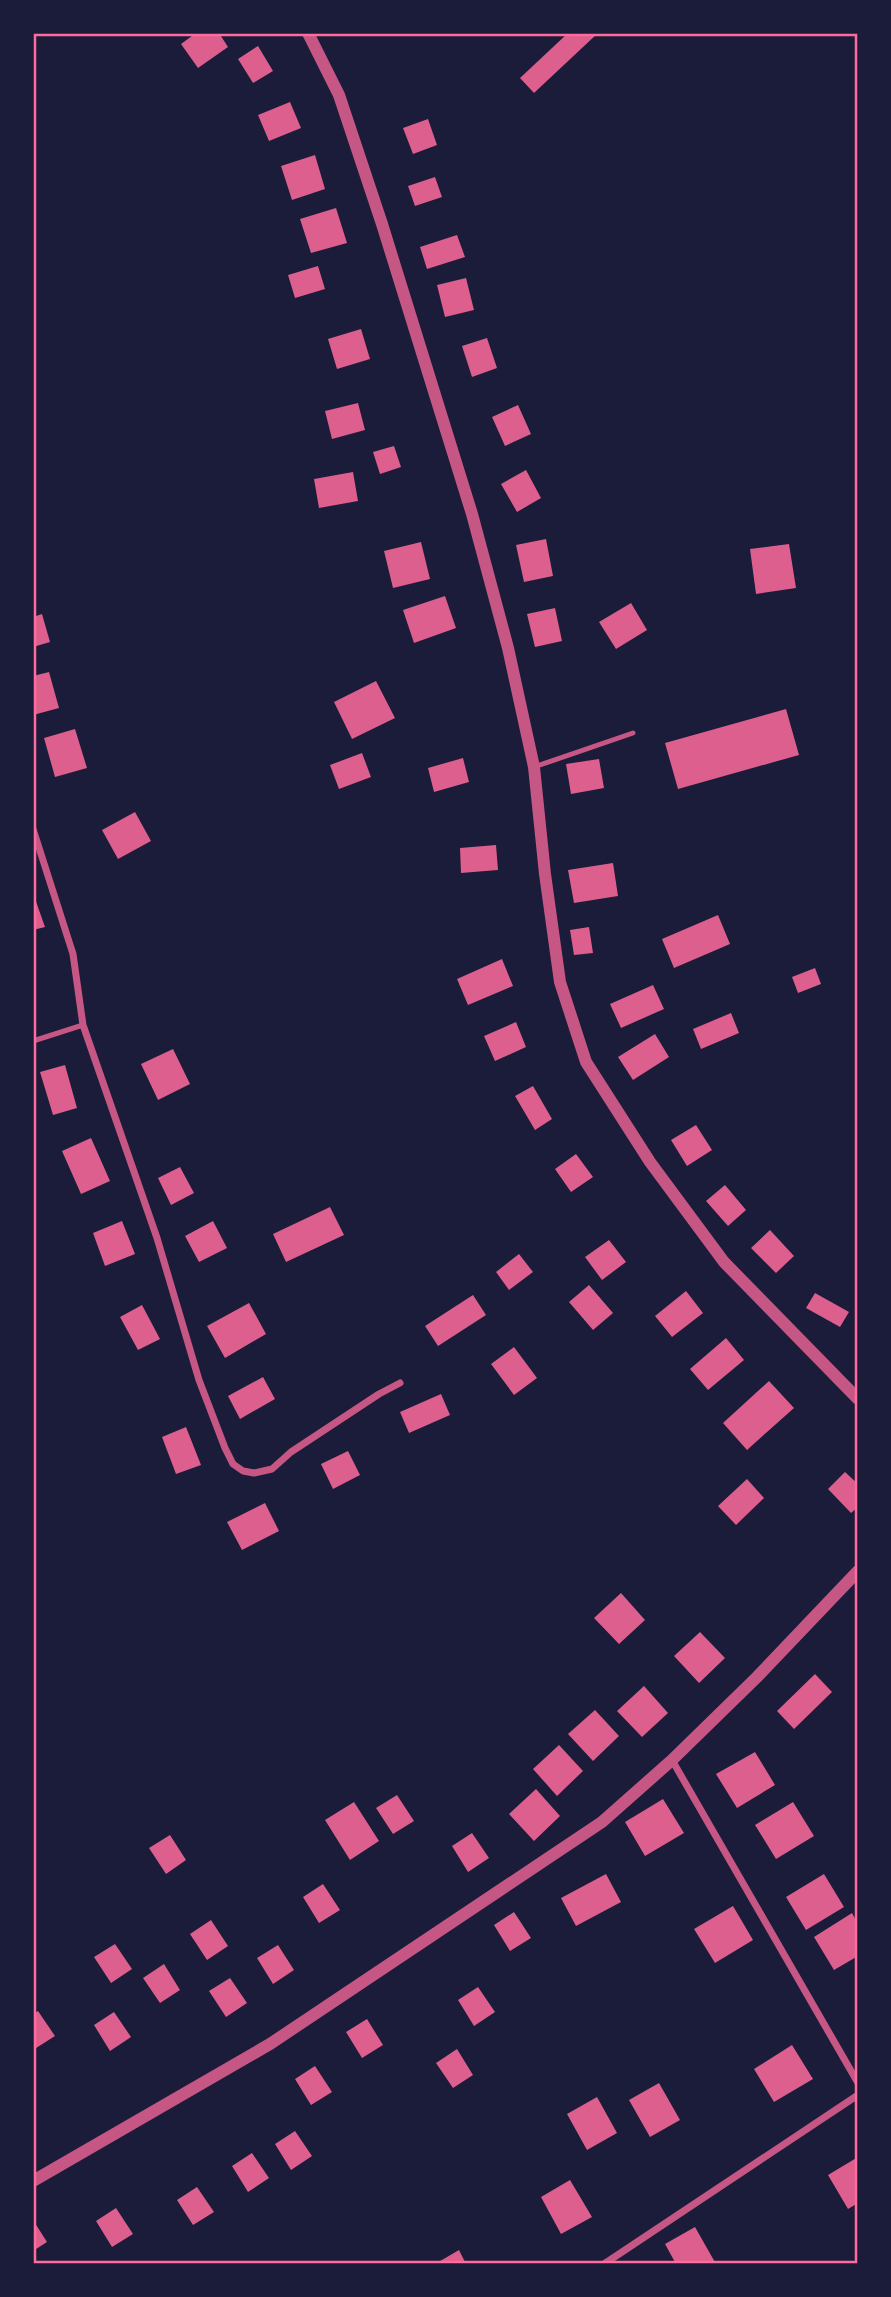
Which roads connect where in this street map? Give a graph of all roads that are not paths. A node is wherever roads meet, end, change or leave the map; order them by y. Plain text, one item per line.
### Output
1 (308, 33) edge
2 (634, 733) dead end
3 (534, 767) junction
4 (33, 829) edge
5 (83, 1025) junction
6 (33, 1041) edge
7 (400, 1383) dead end
8 (858, 1399) edge
9 (858, 1572) edge
10 (672, 1760) junction
11 (858, 2083) edge
12 (858, 2095) edge
13 (33, 2181) edge
14 (604, 2264) edge

1 - 3 street
2 - 3 lane
3 - 8 street
4 - 5 street
5 - 6 lane
5 - 7 street
9 - 10 street
10 - 11 street
10 - 13 street
12 - 14 street

